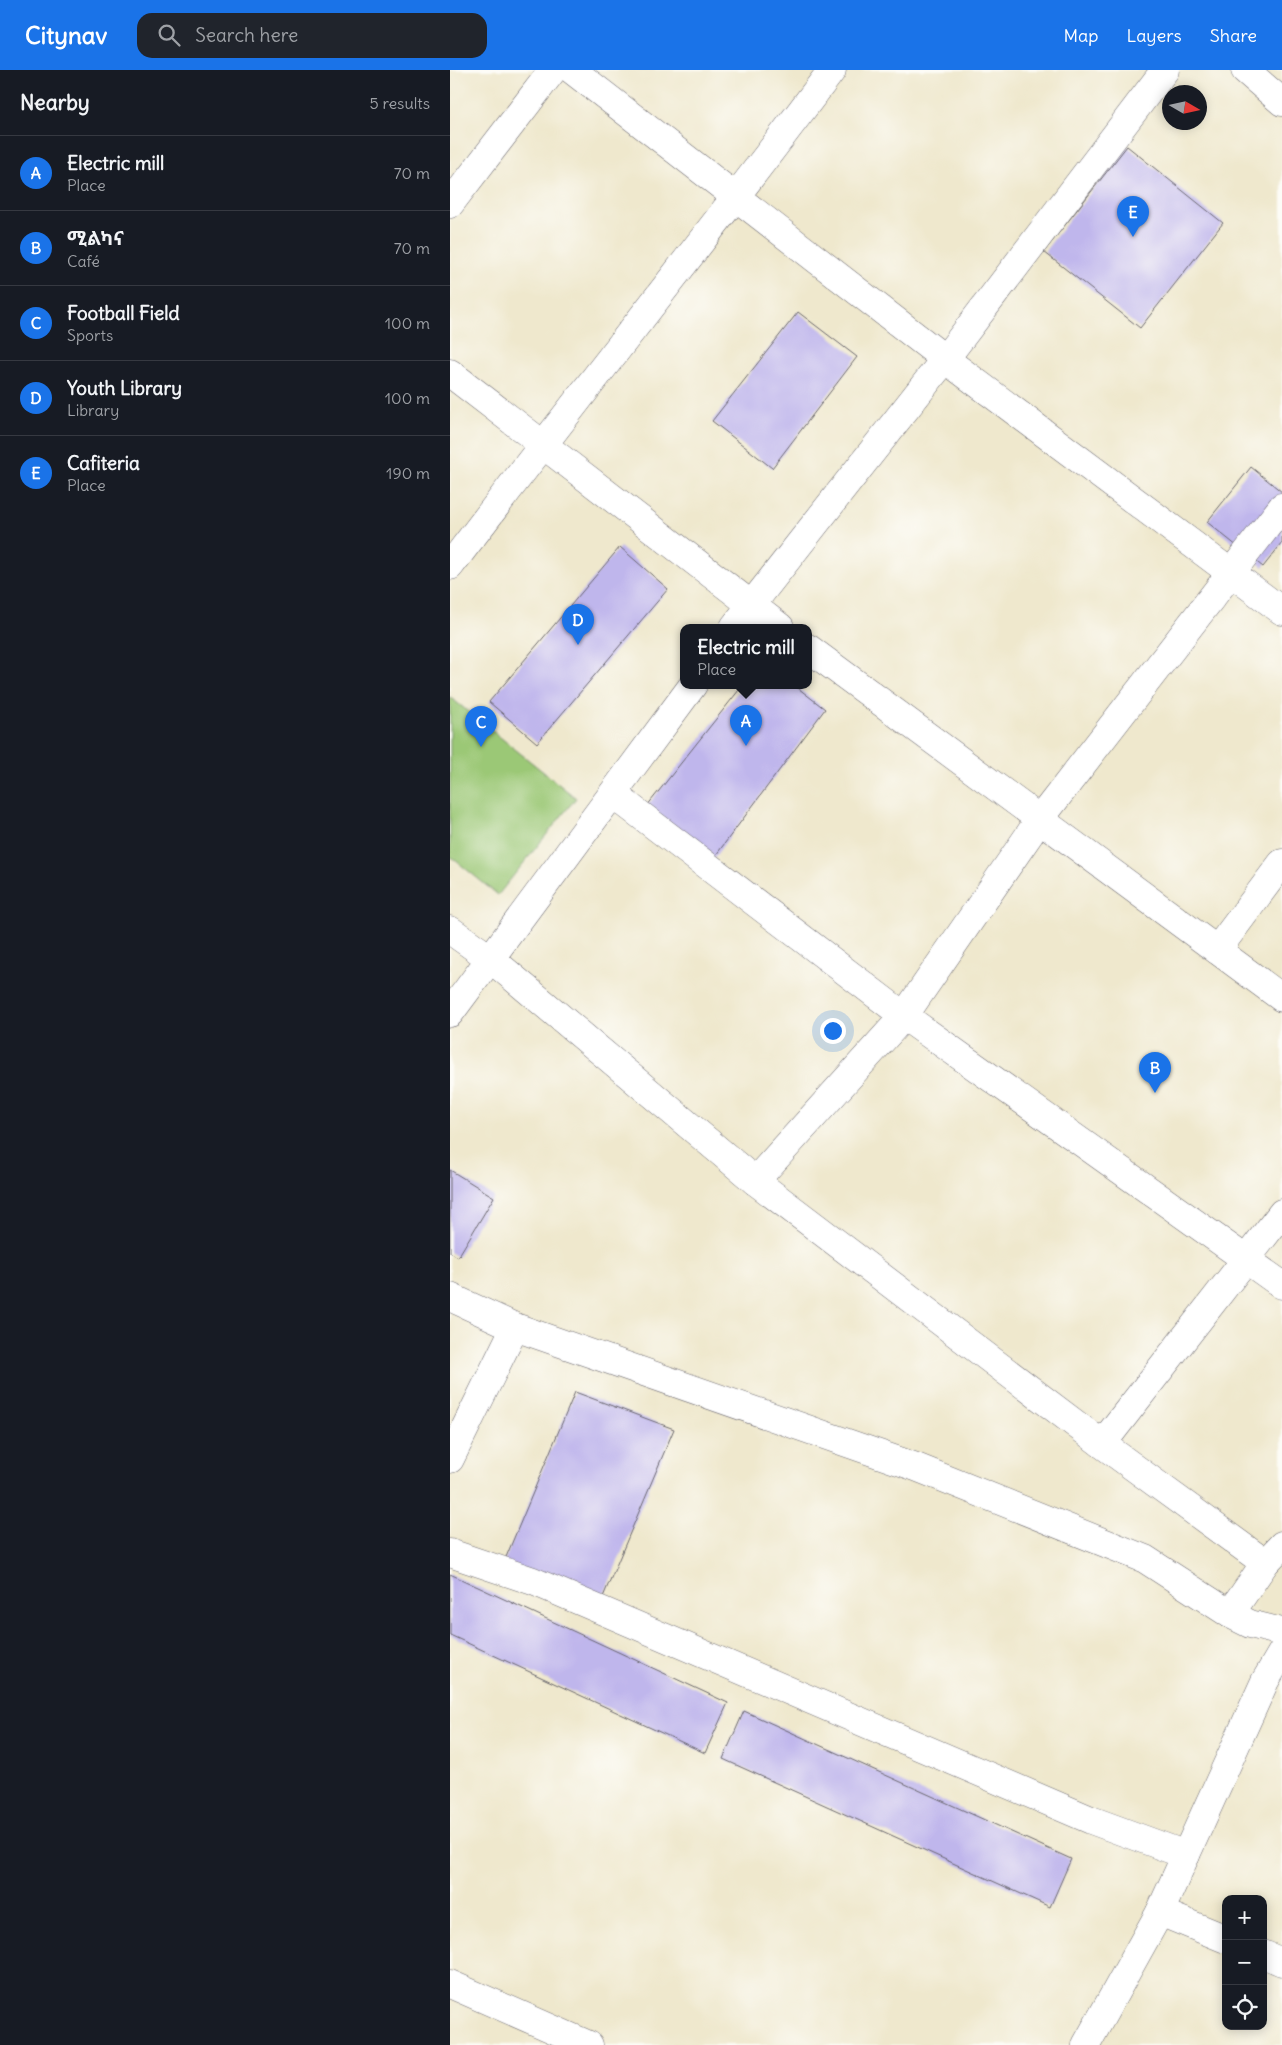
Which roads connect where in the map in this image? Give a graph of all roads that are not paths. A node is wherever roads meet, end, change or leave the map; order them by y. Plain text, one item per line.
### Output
1 (553, 70) edge
2 (572, 70) edge
3 (832, 70) edge
4 (1165, 70) edge
5 (1245, 70) edge
6 (1282, 102) edge
7 (737, 198) junction
8 (450, 204) edge
9 (945, 360) junction
10 (450, 373) edge
11 (543, 444) junction
12 (1282, 507) edge
13 (450, 566) edge
14 (1231, 572) junction
15 (750, 605) junction
16 (1282, 611) edge
17 (736, 624) edge
18 (776, 624) edge
19 (812, 651) edge
20 (690, 689) edge
21 (613, 794) junction
22 (1040, 819) junction
23 (1282, 863) edge
24 (450, 930) edge
25 (1217, 950) junction
26 (491, 959) junction
27 (1282, 998) edge
28 (450, 1013) edge
29 (904, 1016) junction
30 (755, 1181) junction
31 (1282, 1213) edge
32 (1247, 1260) junction
33 (1282, 1285) edge
34 (450, 1297) edge
35 (515, 1327) junction
36 (1102, 1444) junction
37 (450, 1459) edge
38 (450, 1553) edge
39 (1274, 1554) edge
40 (1230, 1614) junction
41 (1282, 1632) edge
42 (1282, 1652) edge
43 (1186, 1855) junction
44 (1160, 1912) junction
45 (1222, 1937) edge
46 (1267, 1956) edge
47 (1282, 1962) edge
48 (450, 1984) edge
49 (589, 2045) edge
50 (1086, 2045) edge

1 - 8 street
2 - 7 street
3 - 7 street
4 - 9 street
5 - 6 street
7 - 9 street
7 - 11 street
9 - 14 street
9 - 15 street
10 - 11 street
11 - 13 street
11 - 15 street
12 - 14 street
14 - 16 street
14 - 22 street
15 - 17 street
15 - 18 street
19 - 22 street
20 - 21 street
21 - 26 street
21 - 29 street
22 - 25 street
22 - 29 street
23 - 25 street
24 - 26 street
25 - 27 street
26 - 28 street
26 - 30 street
29 - 30 street
29 - 32 street
30 - 36 street
31 - 32 street
32 - 33 street
32 - 36 street
34 - 35 street
35 - 37 street
35 - 40 street
36 - 39 street
38 - 43 street
39 - 40 street
40 - 41 street
42 - 43 street
43 - 44 street
44 - 45 street
44 - 50 street
46 - 47 street
48 - 49 street

